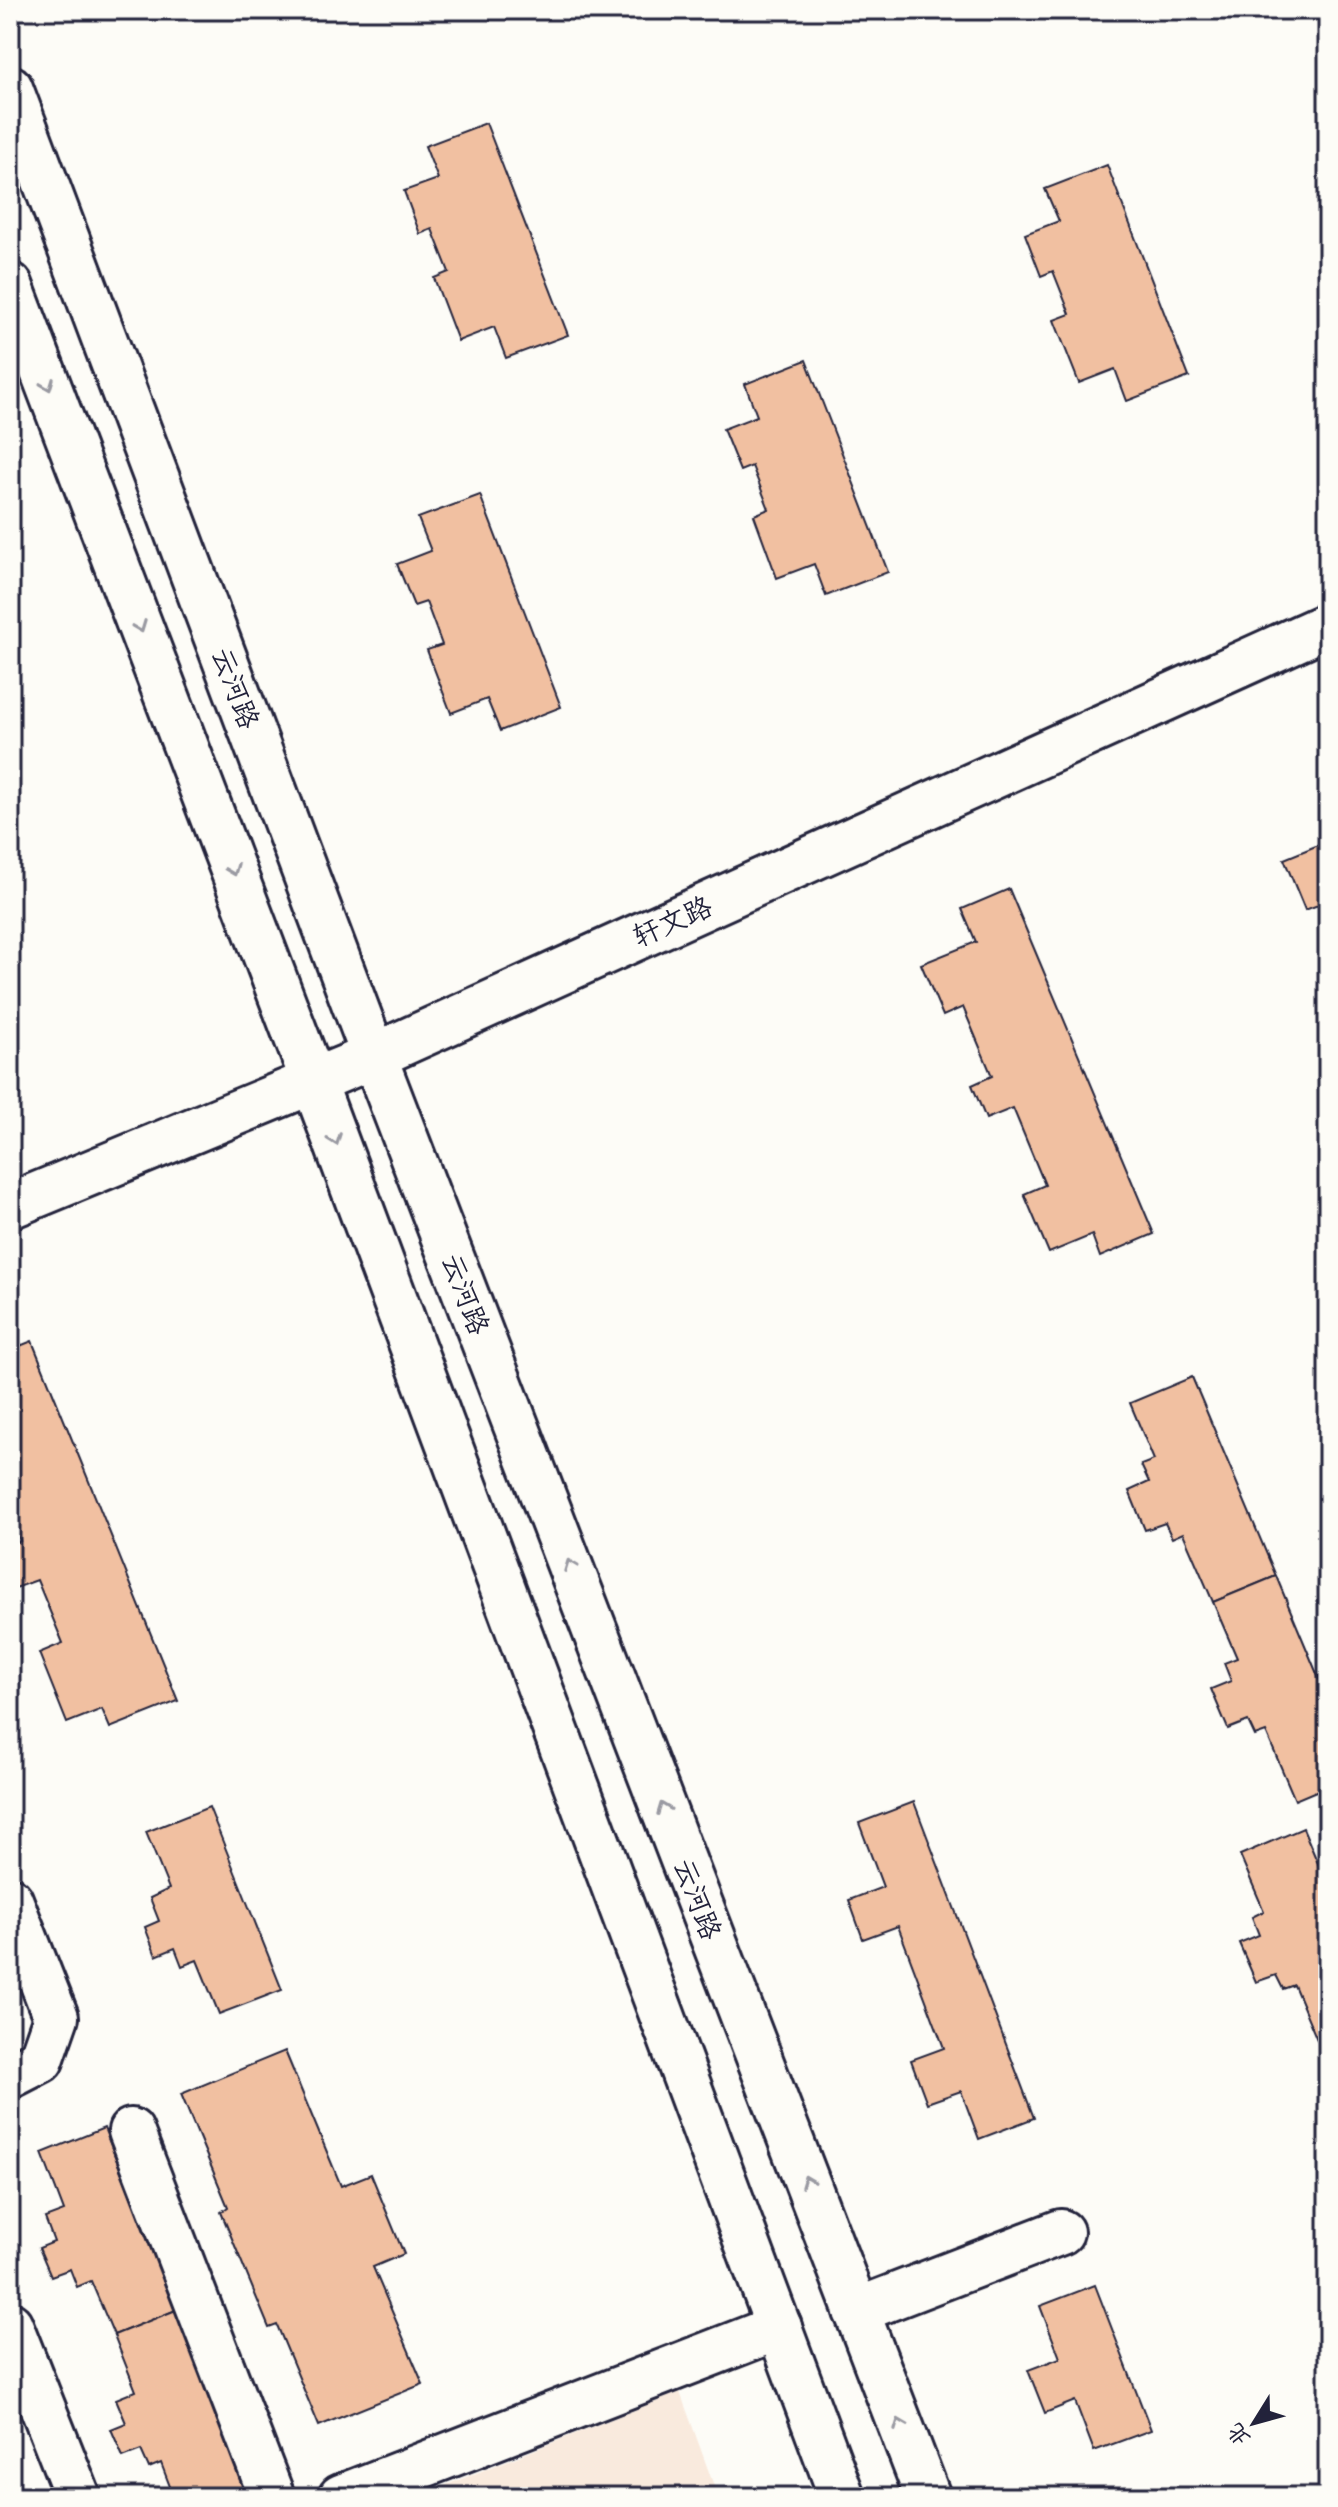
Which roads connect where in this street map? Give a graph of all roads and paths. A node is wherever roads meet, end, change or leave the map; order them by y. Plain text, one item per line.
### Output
1 (10, 88) edge
2 (10, 285) edge
3 (1328, 625) edge
4 (374, 1056) junction
5 (313, 1080) junction
6 (10, 1206) edge
7 (10, 1900) edge
8 (10, 2076) edge
9 (131, 2131) dead end
10 (1061, 2232) dead end
11 (856, 2311) junction
12 (10, 2325) edge
13 (779, 2327) junction
14 (78, 2497) edge
15 (272, 2497) edge
16 (341, 2497) edge
17 (842, 2497) edge
18 (928, 2497) edge

1 - 4 street, 云河路
2 -> 5 street
3 - 4 street, 轩文路
4 - 5 street, 轩文路
11 -> 4 street, 云河路
5 - 6 street, 轩文路
5 -> 13 street
7 - 8 street
9 - 15 street
10 - 11 street
18 -> 11 street, 云河路
12 - 14 street
13 - 16 street
13 - 17 street

